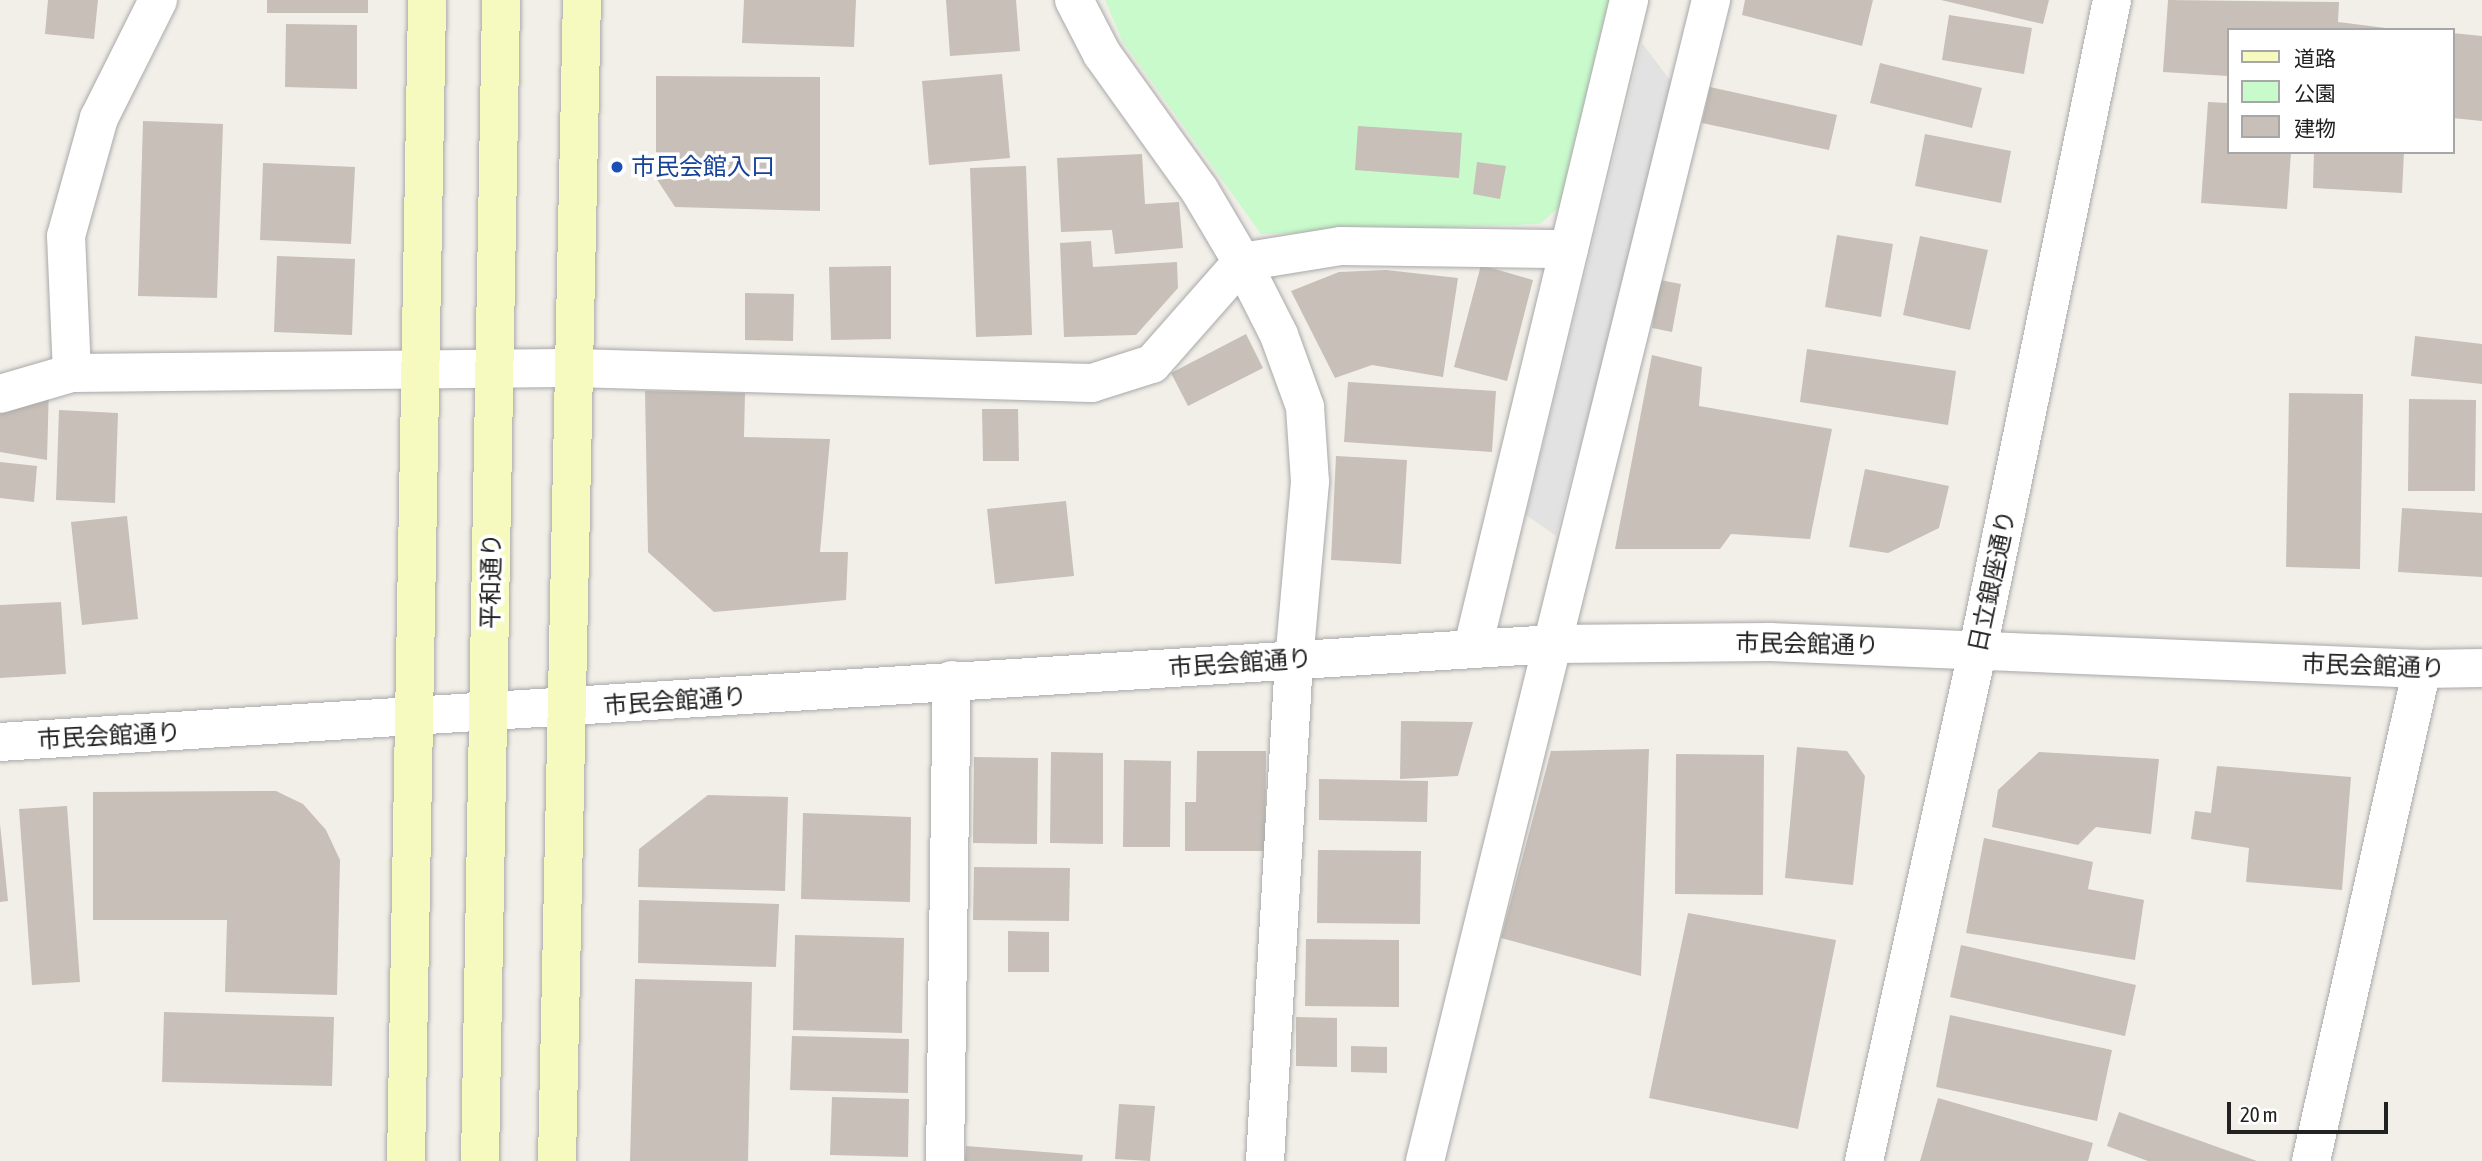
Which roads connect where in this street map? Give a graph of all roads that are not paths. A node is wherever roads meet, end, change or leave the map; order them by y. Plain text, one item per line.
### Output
1 (158, 0) edge
2 (427, 0) edge
3 (500, 0) edge
4 (582, 0) edge
5 (1074, 0) edge
6 (1629, 0) edge
7 (1711, 0) edge
8 (2112, 0) edge
9 (1569, 249) junction
10 (1242, 262) junction
11 (574, 368) junction
12 (495, 370) junction
13 (420, 372) junction
14 (72, 373) junction
15 (0, 394) edge
16 (1555, 644) junction
17 (1473, 647) junction
18 (1978, 649) junction
19 (1294, 660) junction
20 (2482, 668) edge
21 (2422, 669) junction
22 (951, 680) junction
23 (567, 709) junction
24 (489, 713) junction
25 (415, 718) junction
26 (0, 742) edge
27 (406, 1161) edge
28 (480, 1161) edge
29 (557, 1161) edge
30 (945, 1161) edge
31 (1265, 1161) edge
32 (1425, 1161) edge
33 (1864, 1161) edge
34 (2311, 1161) edge

1 - 14 street
2 - 13 main road
3 - 12 main road, 平和通り
4 - 11 main road
5 - 10 street
6 - 9 street
7 - 16 street
8 - 18 street, 日立銀座通り
9 - 10 street
9 - 17 street
10 - 11 street
10 - 19 street
11 - 12 street
11 - 23 main road
12 - 13 street
12 - 24 main road, 平和通り
13 - 14 street
13 - 25 main road
14 - 15 street
16 - 17 street, 市民会館通り
16 - 18 street, 市民会館通り
16 - 32 street
17 - 19 street, 市民会館通り
18 - 21 street, 市民会館通り
18 - 33 street, 日立銀座通り
19 - 22 street, 市民会館通り
19 - 31 street
20 - 21 street, 市民会館通り
21 - 34 street
22 - 23 street, 市民会館通り
22 - 30 street
23 - 24 street, 市民会館通り
23 - 29 main road
24 - 25 street, 市民会館通り
24 - 28 main road, 平和通り
25 - 26 street, 市民会館通り
25 - 27 main road

